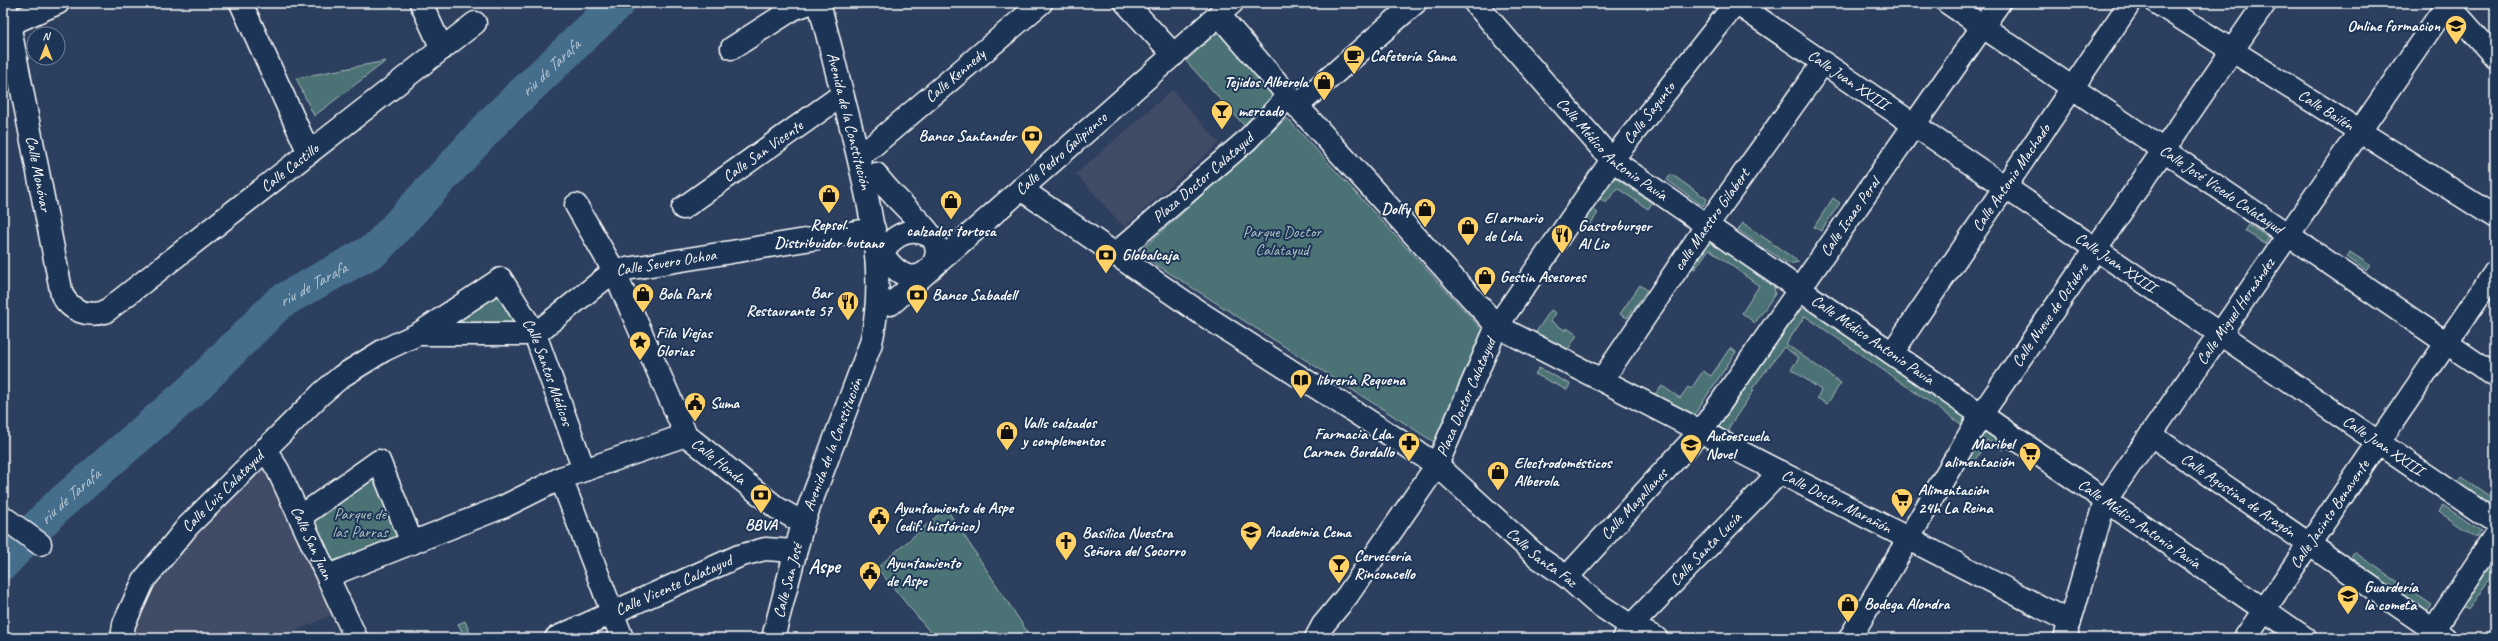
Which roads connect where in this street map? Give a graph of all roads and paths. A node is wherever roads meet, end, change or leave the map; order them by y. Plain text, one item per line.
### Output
1 (5, 3) edge
2 (58, 3) edge
3 (240, 3) edge
4 (421, 3) edge
5 (810, 3) edge
6 (819, 3) edge
7 (831, 3) edge
8 (1041, 3) edge
9 (1126, 3) edge
10 (1415, 3) edge
11 (1475, 3) edge
12 (1736, 3) edge
13 (1948, 3) edge
14 (1999, 3) edge
15 (2130, 3) edge
16 (2157, 3) edge
17 (2265, 3) edge
18 (2451, 3) edge
19 (1226, 9) edge
20 (475, 23) dead end
21 (6, 26) edge
22 (1983, 26) junction
23 (2495, 40) edge
24 (732, 48) dead end
25 (442, 49) junction
26 (2232, 51) junction
27 (1174, 54) junction
28 (2495, 57) edge
29 (1823, 63) junction
30 (2072, 88) junction
31 (842, 95) junction
32 (1293, 101) junction
33 (1914, 125) junction
34 (2361, 132) junction
35 (869, 149) junction
36 (2164, 150) junction
37 (309, 153) junction
38 (1612, 160) junction
39 (876, 174) junction
40 (2005, 187) junction
41 (1021, 189) junction
42 (576, 205) dead end
43 (683, 208) dead end
44 (2495, 217) edge
45 (1707, 225) junction
46 (930, 236) junction
47 (2289, 236) junction
48 (881, 249) junction
49 (2096, 249) junction
50 (1114, 255) junction
51 (930, 270) junction
52 (614, 271) junction
53 (2495, 272) edge
54 (501, 279) joint
55 (1800, 290) junction
56 (891, 304) junction
57 (105, 312) joint
58 (1498, 326) junction
59 (418, 334) junction
60 (535, 334) junction
61 (2220, 334) junction
62 (871, 343) junction
63 (2446, 343) junction
64 (1892, 353) junction
65 (2495, 376) edge
66 (1602, 380) junction
67 (1981, 415) junction
68 (1701, 431) junction
69 (686, 435) junction
70 (2151, 435) junction
71 (2379, 442) junction
72 (265, 449) junction
73 (1437, 465) junction
74 (584, 470) junction
75 (1780, 472) junction
76 (561, 478) junction
77 (2106, 500) junction
78 (3, 517) edge
79 (300, 517) junction
80 (2495, 522) edge
81 (803, 523) junction
82 (2495, 536) edge
83 (1908, 539) junction
84 (412, 543) junction
85 (39, 544) dead end
86 (2309, 544) junction
87 (795, 551) junction
88 (328, 576) junction
89 (1566, 577) junction
90 (2264, 610) junction
91 (613, 612) junction
92 (2067, 630) edge
93 (123, 631) edge
94 (1627, 632) edge
95 (2435, 635) edge
96 (356, 638) edge
97 (556, 638) edge
98 (622, 638) edge
99 (773, 638) edge
100 (1316, 638) edge
101 (1656, 638) edge
102 (1850, 638) edge
103 (2245, 638) edge
104 (2305, 638) edge

1 - 21 street, Calle Monóvar
2 - 21 street
3 - 37 street
4 - 25 street
5 - 24 street
6 - 31 street, Avenida de la Constitución
7 - 35 street, Avenida de la Constitución
8 - 35 street, Calle Kennedy
9 - 27 street
10 - 32 street
11 - 38 street, Calle Médico Antonio Pavía
12 - 29 street, Calle Juan XXIII
12 - 38 street, Calle Sagunto
13 - 22 street, Calle José Vicedo Calatayud
14 - 22 street, Calle Isaac Peral
15 - 30 street, Calle Antonio Machado
16 - 26 street, Calle Bailén
17 - 26 street, Calle Nueve de Octubre
18 - 23 street
18 - 28 street
18 - 34 street, Calle Miguel Hernández
19 - 27 street, Calle Pedro Galipienso
19 - 32 street, Plaza Doctor Calatayud
20 - 25 street, Calle Castillo
21 - 57 street, Calle Monóvar
22 - 30 street, Calle José Vicedo Calatayud
22 - 33 street, Calle Isaac Peral
25 - 37 street, Calle Castillo
26 - 34 street, Calle Bailén
26 - 36 street, Calle Nueve de Octubre
27 - 41 street, Calle Pedro Galipienso
29 - 33 street, Calle Juan XXIII
29 - 45 street, calle Maestro Gilabert
30 - 36 street, Calle José Vicedo Calatayud
30 - 40 street, Calle Antonio Machado
31 - 43 street, Calle San Vicente
31 - 48 street, Avenida de la Constitución
32 - 50 street, Plaza Doctor Calatayud
32 - 58 street, Plaza Doctor Calatayud
33 - 40 street, Calle Juan XXIII
33 - 55 street, Calle Isaac Peral
34 - 44 street, Calle Bailén
34 - 47 street, Calle Miguel Hernández
35 - 39 street, Avenida de la Constitución
36 - 47 street, Calle José Vicedo Calatayud
36 - 49 street, Calle Nueve de Octubre
37 - 57 street, Calle Castillo
38 - 45 street, Calle Médico Antonio Pavía
38 - 58 street, Calle Sagunto
39 - 46 street, Avenida de la Constitución
39 - 48 street, Avenida de la Constitución
40 - 49 street, Calle Juan XXIII
40 - 64 street, Calle Antonio Machado
41 - 50 street, Plaza Doctor Calatayud
41 - 51 street, Calle Pedro Galipienso
42 - 52 street, Calle Honda
45 - 55 street, Calle Médico Antonio Pavía
45 - 66 street, calle Maestro Gilabert
46 - 48 street
46 - 51 street, Avenida de la Constitución
47 - 61 street, Calle Miguel Hernández
47 - 63 street, Calle José Vicedo Calatayud
48 - 51 street
48 - 52 street, Calle Severo Ochoa
48 - 56 street, Avenida de la Constitución
48 - 62 street, Avenida de la Constitución
49 - 61 street, Calle Juan XXIII
49 - 67 street, Calle Nueve de Octubre
50 - 73 street, Plaza Doctor Calatayud
51 - 56 street, Calle Pedro Galipienso
52 - 60 street, Calle Severo Ochoa
52 - 69 street, Calle Honda
53 - 63 street, Calle Jacinto Benavente
54 - 59 street, Calle Luis Calatayud
54 - 60 street, Calle Santos Médicos
55 - 64 street, Calle Médico Antonio Pavía
55 - 68 street, Calle Isaac Peral
56 - 62 street, Avenida de la Constitución
58 - 66 street, Calle Doctor Marañón
58 - 73 street, Plaza Doctor Calatayud
59 - 60 street
59 - 72 street, Calle Luis Calatayud
60 - 74 street, Calle Santos Médicos
61 - 70 street, Calle Miguel Hernández
61 - 71 street, Calle Juan XXIII
62 - 81 street, Avenida de la Constitución
63 - 65 street, Calle José Vicedo Calatayud
63 - 71 street, Calle Jacinto Benavente
64 - 67 street, Calle Médico Antonio Pavía
66 - 68 street, Calle Doctor Marañón
67 - 77 street, Calle Médico Antonio Pavía
67 - 83 street, Calle Nueve de Octubre
68 - 75 street, Calle Doctor Marañón
68 - 89 street, Calle Magallanes
69 - 74 street
69 - 81 street, Calle Honda
70 - 77 street, Calle Miguel Hernández
70 - 86 street, Calle Agustina de Aragón
71 - 80 street, Calle Juan XXIII
71 - 86 street, Calle Jacinto Benavente
72 - 79 street, Calle San Juan
72 - 93 street, Calle Luis Calatayud
73 - 89 street, Calle Santa Faz
73 - 100 street
74 - 76 street
75 - 83 street, Calle Doctor Marañón
75 - 94 street, Calle Santa Lucía
76 - 84 street
76 - 91 street
77 - 90 street, Calle Médico Antonio Pavía
77 - 92 street, Calle Miguel Hernández
78 - 85 street
79 - 84 street
79 - 88 street, Calle San Juan
81 - 87 street, Calle San José
82 - 95 street
83 - 92 street, Calle Doctor Marañón
83 - 102 street, Calle Nueve de Octubre
84 - 88 street
86 - 90 street, Calle Jacinto Benavente
86 - 95 street, Calle Agustina de Aragón
87 - 91 street, Calle Vicente Calatayud
87 - 99 street, Calle San José
88 - 96 street, Calle San Juan
89 - 94 street, Calle Santa Faz
90 - 103 street, Calle Jacinto Benavente
90 - 104 street, Calle Médico Antonio Pavía
91 - 97 street, Calle Vicente Calatayud
91 - 98 street
94 - 101 street, Calle Santa Faz

